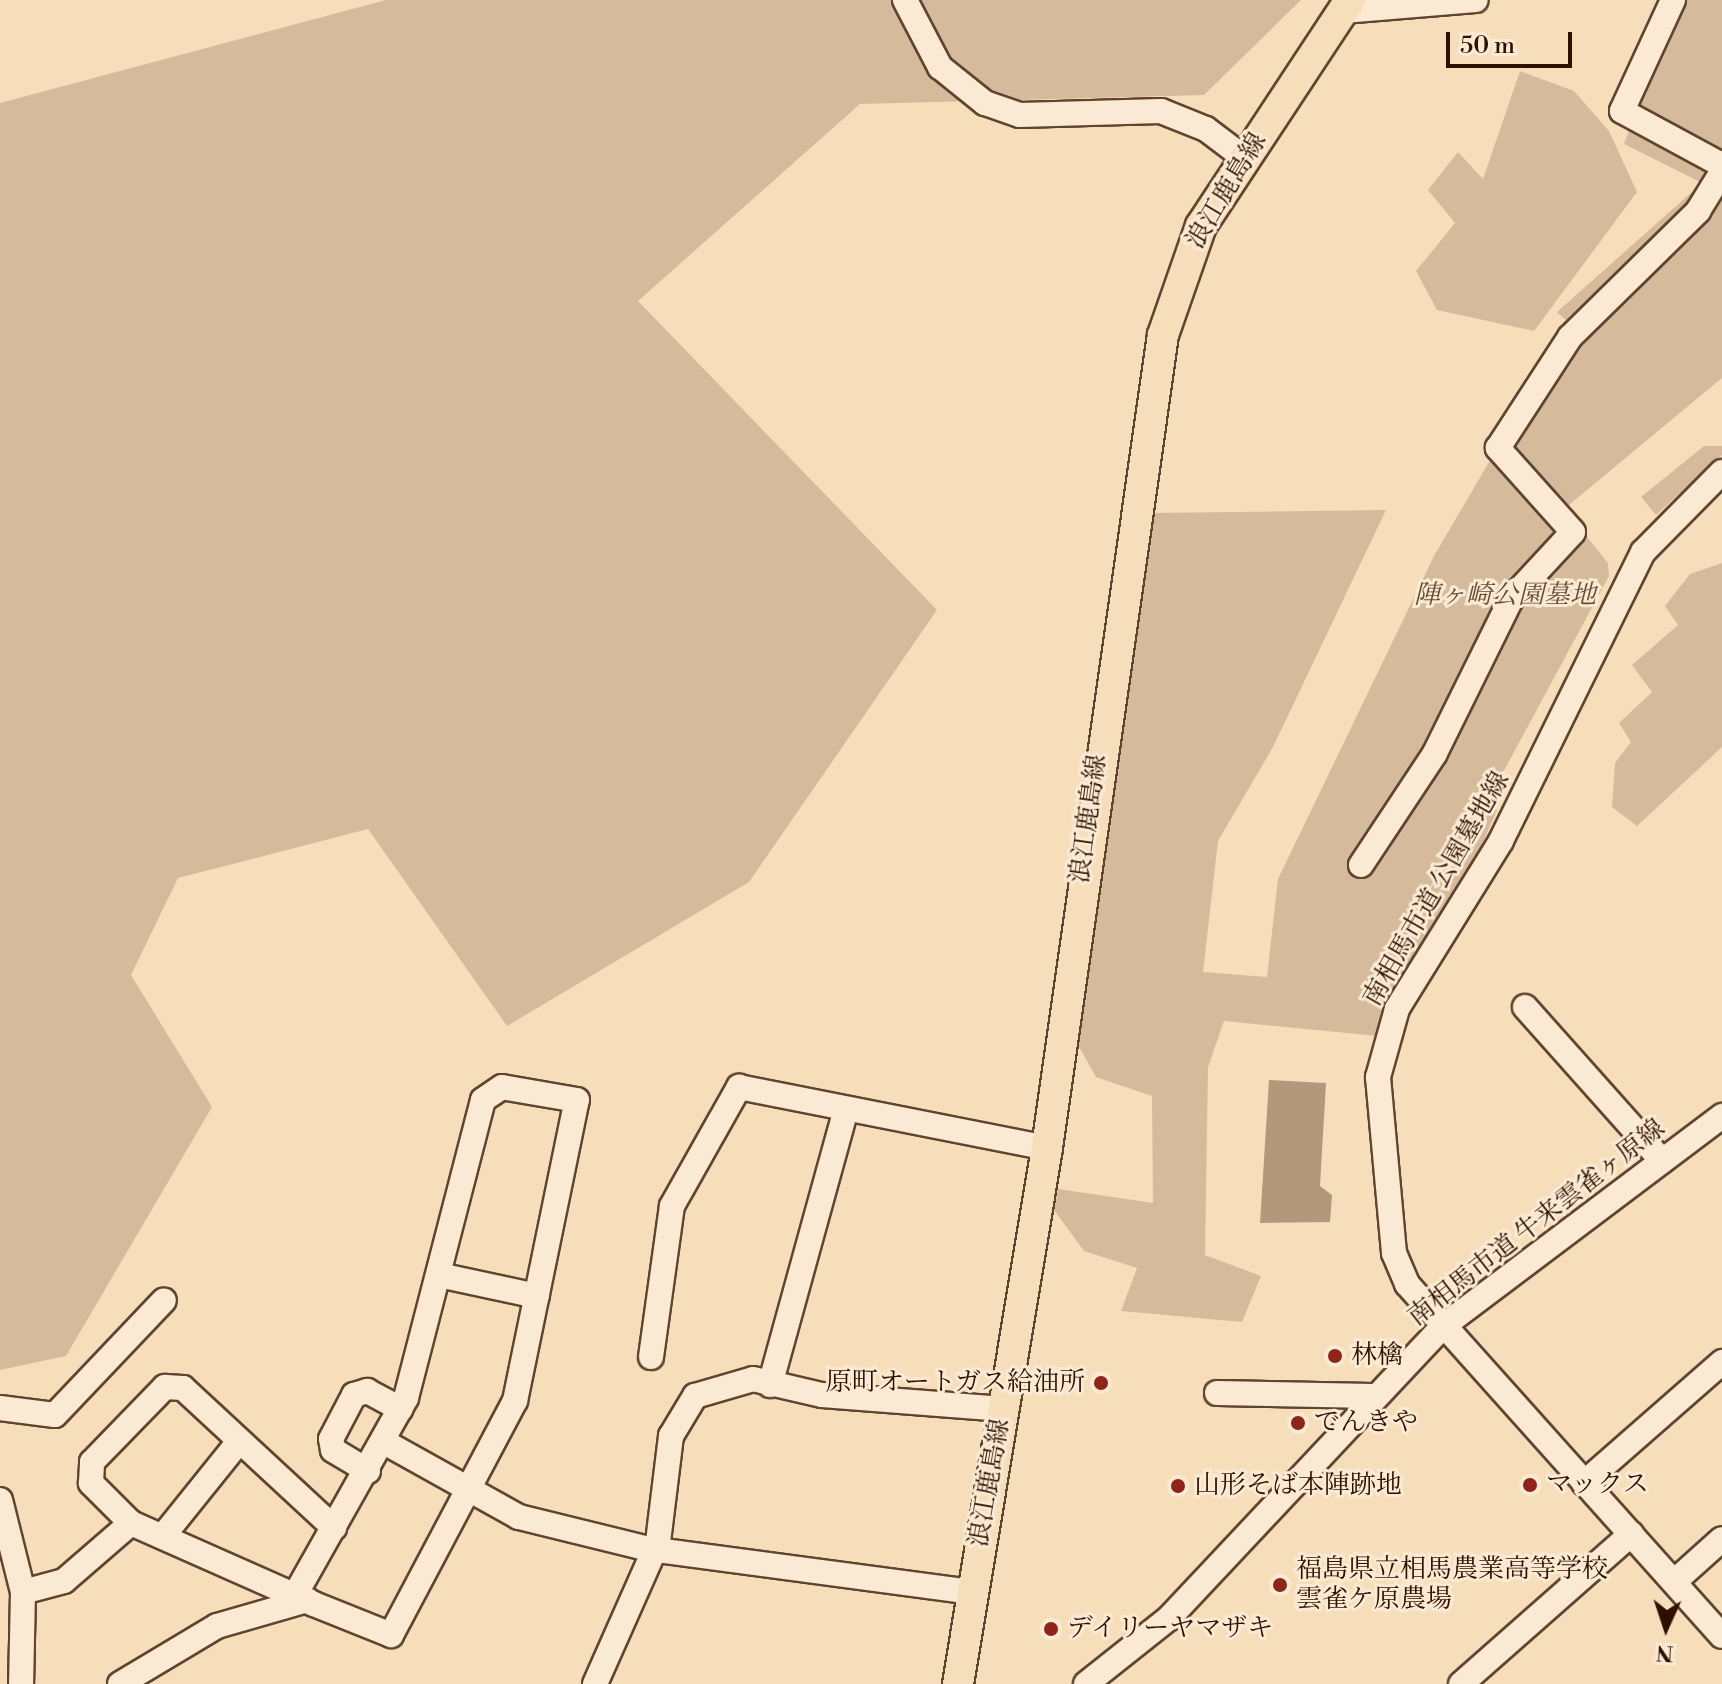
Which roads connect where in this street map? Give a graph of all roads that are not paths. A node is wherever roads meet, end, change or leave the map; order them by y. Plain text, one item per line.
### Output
1 (905, 0) edge
2 (1476, 0) edge
3 (1673, 0) edge
4 (1346, 6) edge
5 (1243, 157) junction
6 (1722, 165) edge
7 (1722, 172) edge
8 (1722, 472) edge
9 (1361, 865) dead end
10 (1525, 1007) dead end
11 (846, 1109) junction
12 (1722, 1116) edge
13 (1047, 1148) junction
14 (1662, 1161) junction
15 (439, 1275) junction
16 (537, 1296) junction
17 (164, 1300) dead end
18 (1442, 1327) junction
19 (651, 1357) dead end
20 (1722, 1362) edge
21 (770, 1385) junction
22 (1217, 1393) dead end
23 (1373, 1396) junction
24 (0, 1408) edge
25 (401, 1409) junction
26 (1003, 1409) junction
27 (386, 1443) junction
28 (237, 1444) junction
29 (368, 1471) junction
30 (1584, 1483) junction
31 (469, 1489) junction
32 (0, 1500) edge
33 (131, 1523) junction
34 (334, 1528) junction
35 (1631, 1534) junction
36 (163, 1536) junction
37 (1722, 1539) edge
38 (655, 1550) junction
39 (1674, 1582) junction
40 (23, 1592) junction
41 (972, 1592) junction
42 (301, 1598) junction
43 (1722, 1636) edge
44 (1101, 1680) edge
45 (21, 1684) edge
46 (120, 1684) edge
47 (595, 1684) edge
48 (958, 1684) edge
49 (1461, 1684) edge

1 - 5 street
2 - 4 street
3 - 6 street
4 - 5 main road, 浪江鹿島線
5 - 13 main road, 浪江鹿島線
7 - 9 street
8 - 18 street, 南相馬市道 公園墓地線
10 - 14 street
11 - 13 street
11 - 19 street
11 - 21 street
12 - 14 street, 南相馬市道 牛来雲雀ヶ原線
13 - 26 main road, 浪江鹿島線
14 - 18 street, 南相馬市道 牛来雲雀ヶ原線
15 - 16 street
15 - 16 street
15 - 25 street
16 - 31 street
17 - 24 street
18 - 23 street, 南相馬市道 牛来雲雀ヶ原線
18 - 30 street, 南相馬市道 公園墓地線
20 - 30 street
21 - 26 street
21 - 38 street
22 - 23 street
23 - 44 street, 南相馬市道 牛来雲雀ヶ原線
25 - 27 street
25 - 29 street
26 - 41 main road, 浪江鹿島線
27 - 29 street
27 - 31 street
28 - 33 street
28 - 34 street
28 - 36 street
29 - 34 street
30 - 35 street, 南相馬市道 公園墓地線
31 - 38 street
31 - 42 street
32 - 40 street
33 - 36 street
33 - 40 street
34 - 42 street
35 - 39 street, 南相馬市道 公園墓地線
35 - 49 street
36 - 42 street
37 - 39 street
38 - 41 street
38 - 47 street
39 - 43 street, 南相馬市道 公園墓地線
40 - 45 street
41 - 48 main road, 浪江鹿島線
42 - 46 street

